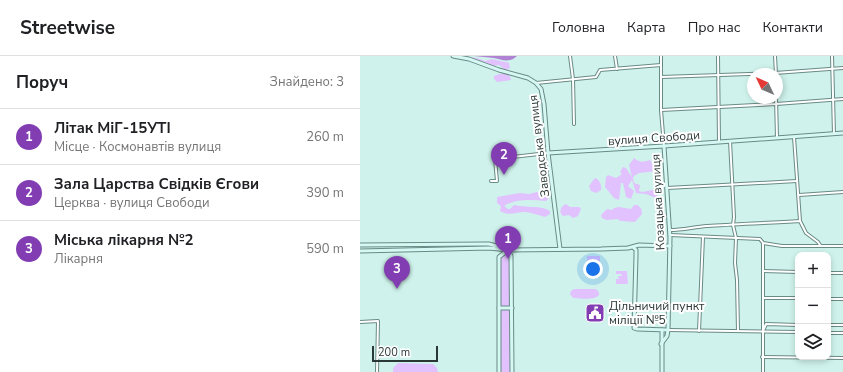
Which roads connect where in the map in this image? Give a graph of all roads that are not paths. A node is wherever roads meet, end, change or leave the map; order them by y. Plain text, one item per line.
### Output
1 (453, 56) edge
2 (570, 56) edge
3 (615, 56) edge
4 (661, 56) edge
5 (718, 56) edge
6 (775, 56) edge
7 (832, 56) edge
8 (661, 65) junction
9 (776, 68) edge
10 (833, 68) junction
11 (843, 68) edge
12 (617, 69) junction
13 (783, 72) edge
14 (747, 74) edge
15 (718, 75) junction
16 (661, 77) junction
17 (573, 79) junction
18 (536, 83) junction
19 (843, 99) edge
20 (834, 100) junction
21 (776, 104) joint
22 (783, 104) edge
23 (718, 107) junction
24 (661, 110) junction
25 (574, 124) dead end
26 (843, 133) edge
27 (834, 134) junction
28 (794, 137) junction
29 (777, 138) junction
30 (730, 141) junction
31 (719, 142) junction
32 (664, 146) junction
33 (548, 153) junction
34 (491, 181) dead end
35 (797, 181) junction
36 (732, 184) junction
37 (667, 188) junction
38 (843, 192) edge
39 (799, 195) junction
40 (800, 221) junction
41 (733, 225) junction
42 (670, 230) junction
43 (670, 235) junction
44 (702, 237) junction
45 (736, 238) junction
46 (763, 243) junction
47 (360, 244) edge
48 (820, 245) junction
49 (670, 246) junction
50 (843, 246) edge
51 (633, 247) junction
52 (560, 249) junction
53 (508, 250) junction
54 (360, 251) edge
55 (763, 271) junction
56 (795, 272) edge
57 (831, 273) edge
58 (843, 273) edge
59 (763, 298) junction
60 (795, 298) edge
61 (831, 299) edge
62 (843, 299) edge
63 (499, 308) junction
64 (512, 308) junction
65 (360, 322) edge
66 (795, 324) edge
67 (831, 325) edge
68 (843, 325) edge
69 (662, 330) junction
70 (668, 330) junction
71 (699, 331) junction
72 (738, 331) junction
73 (762, 332) junction
74 (795, 332) edge
75 (831, 333) edge
76 (843, 333) edge
77 (662, 344) junction
78 (762, 357) junction
79 (843, 358) edge
80 (377, 372) edge
81 (499, 372) edge
82 (512, 372) edge
83 (662, 372) edge
84 (763, 372) edge

1 - 18 street, Заводська вулиця
2 - 17 street
3 - 12 street
4 - 8 street, Козацька вулиця
5 - 15 street
6 - 9 street
7 - 10 street
8 - 12 street
8 - 16 street, Козацька вулиця
10 - 11 street
10 - 13 street
10 - 20 street
12 - 17 street
14 - 15 street
15 - 16 street
15 - 23 street
16 - 24 street, Козацька вулиця
17 - 18 street
17 - 25 street
18 - 33 street, Заводська вулиця
19 - 20 street
20 - 22 street
20 - 27 street
21 - 23 street
21 - 29 street
23 - 24 street
23 - 31 street
24 - 32 street, Козацька вулиця
26 - 27 street, вулиця Свободи
27 - 28 street, вулиця Свободи
28 - 29 street, вулиця Свободи
28 - 35 street
29 - 30 street, вулиця Свободи
30 - 31 street, вулиця Свободи
30 - 36 street
31 - 32 street, вулиця Свободи
32 - 33 street, вулиця Свободи
32 - 37 street, Козацька вулиця
33 - 34 street, вулиця Свободи
33 - 52 street, Заводська вулиця
35 - 36 street
35 - 39 street
36 - 37 street
36 - 41 street
37 - 42 street, Козацька вулиця
38 - 39 street
39 - 40 street
40 - 41 street
40 - 48 street
41 - 42 street
41 - 45 street
42 - 43 street, Козацька вулиця
43 - 44 street
43 - 49 street, Козацька вулиця
44 - 45 street
44 - 71 street
45 - 46 street
45 - 72 street
46 - 48 street
46 - 55 street
47 - 53 street
48 - 50 street
49 - 51 street
49 - 70 street, Козацька вулиця
51 - 52 street
51 - 69 street
52 - 53 street
53 - 54 street
53 - 63 street
53 - 64 street
55 - 56 street
55 - 59 street
57 - 58 street
59 - 60 street
59 - 73 street
61 - 62 street
63 - 64 street
63 - 81 street
64 - 82 street
65 - 80 street
66 - 73 street
67 - 68 street
69 - 70 street
69 - 77 street, Козацька вулиця
70 - 71 street
70 - 77 street, Козацька вулиця
71 - 72 street
72 - 73 street
73 - 74 street
73 - 78 street
75 - 76 street
77 - 83 street, Козацька вулиця
78 - 79 street
78 - 84 street

